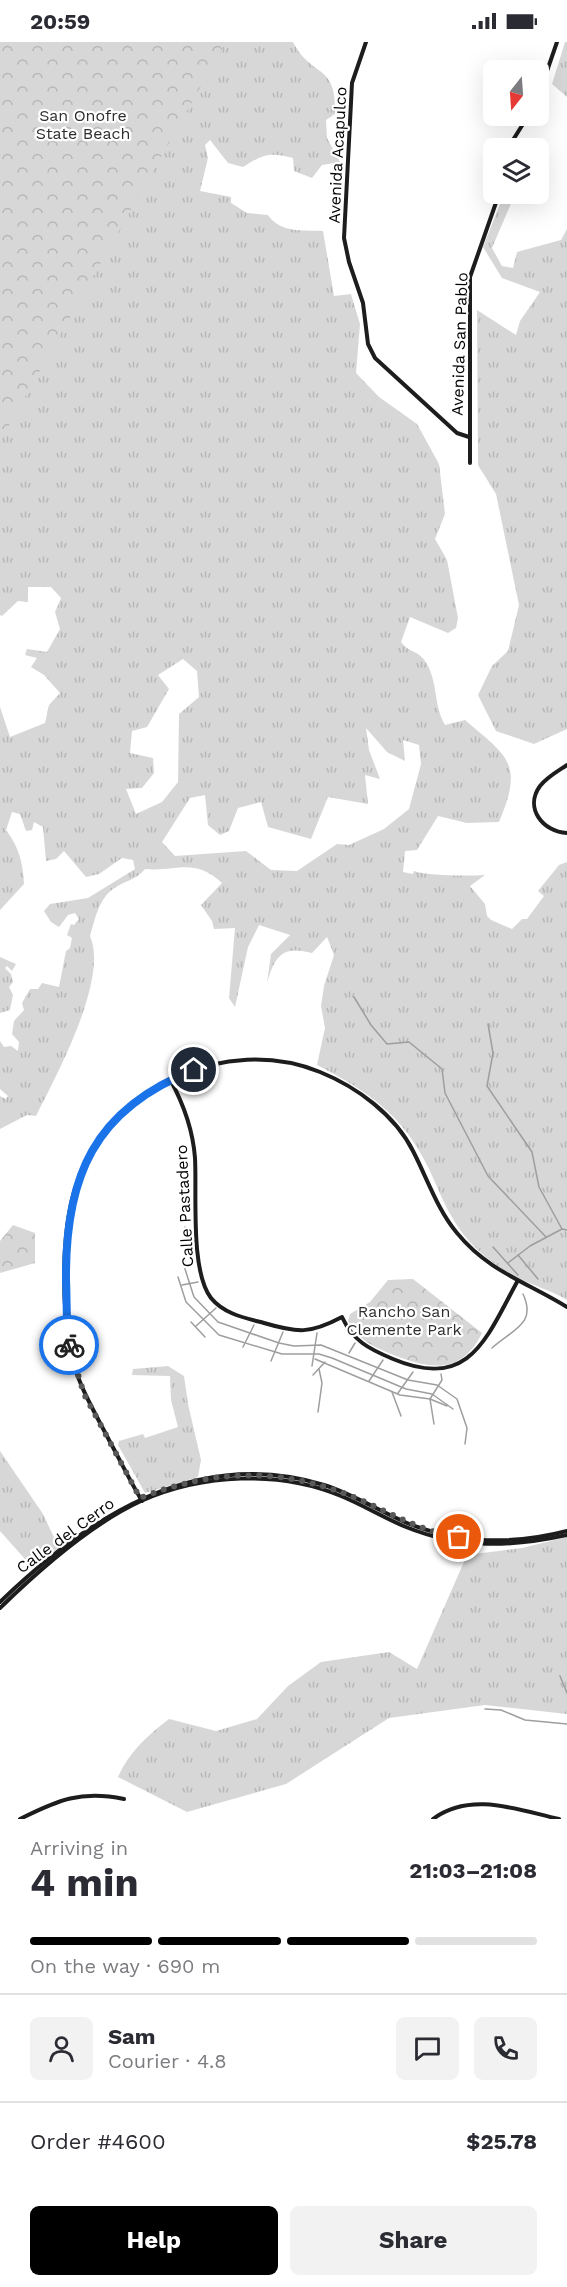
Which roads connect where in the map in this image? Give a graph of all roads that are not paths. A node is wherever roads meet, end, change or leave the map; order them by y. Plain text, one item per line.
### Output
1 (366, 42) edge
2 (557, 42) edge
3 (549, 65) edge
4 (496, 204) edge
5 (469, 437) junction
6 (470, 463) dead end
7 (567, 765) edge
8 (567, 833) edge
9 (170, 1079) junction
10 (517, 1281) junction
11 (567, 1307) edge
12 (141, 1499) junction
13 (567, 1533) edge
14 (0, 1602) edge
15 (0, 1608) edge
16 (124, 1799) dead end
17 (20, 1819) edge
18 (433, 1819) edge
19 (559, 1819) edge

1 - 5 street, Avenida Acapulco
2 - 3 street
4 - 5 street, Avenida San Pablo
5 - 6 street, Avenida San Pablo
7 - 8 street
9 - 10 street
9 - 10 street, Calle Pastadero
9 - 12 street
10 - 11 street
12 - 13 street, Calle del Cerro
12 - 14 street, Calle del Cerro
12 - 15 street, Calle del Cerro
16 - 17 street
18 - 19 street

